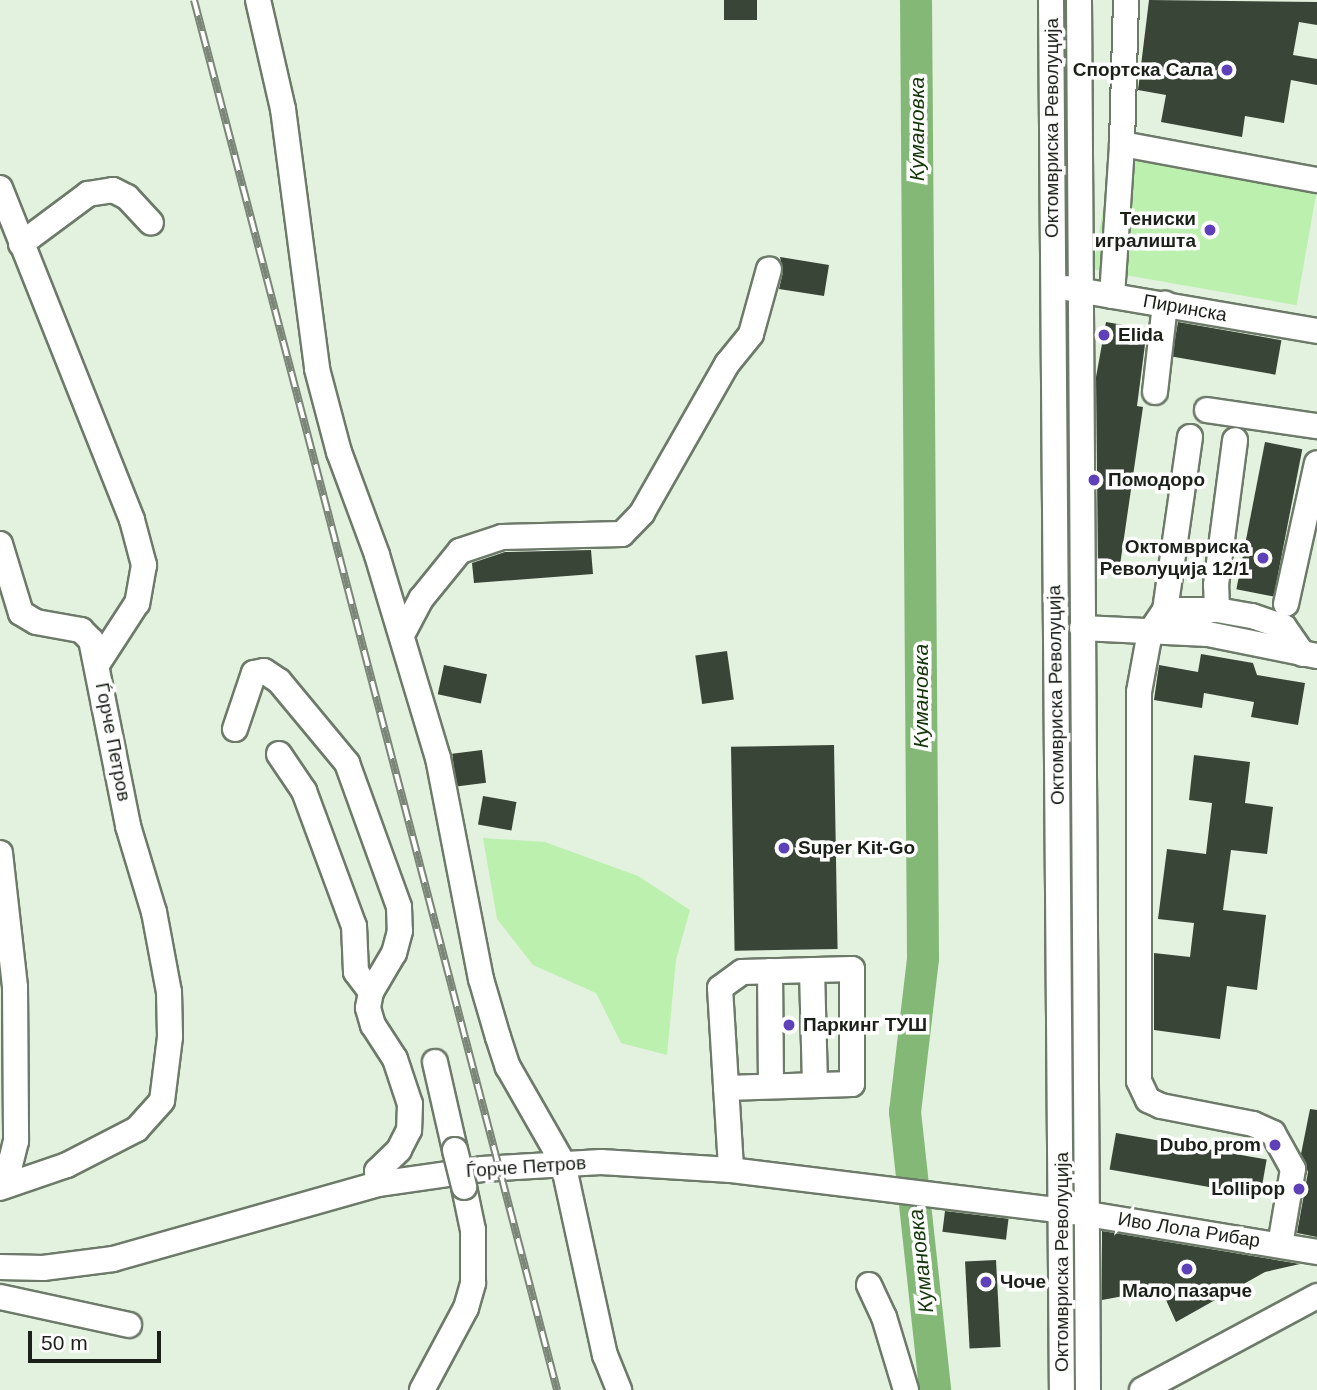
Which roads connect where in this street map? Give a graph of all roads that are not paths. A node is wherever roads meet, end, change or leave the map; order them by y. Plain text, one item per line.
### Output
1 (258, 0) edge
2 (1051, 0) edge
3 (1079, 0) edge
4 (1126, 0) edge
5 (1122, 144) junction
6 (1317, 180) edge
7 (0, 188) edge
8 (151, 223) dead end
9 (21, 244) junction
10 (769, 269) dead end
11 (1054, 287) junction
12 (1081, 291) junction
13 (1112, 296) junction
14 (1166, 304) junction
15 (1317, 331) edge
16 (1155, 392) dead end
17 (1207, 410) dead end
18 (1317, 426) edge
19 (1190, 437) dead end
20 (1236, 440) dead end
21 (1317, 463) edge
22 (1, 550) edge
23 (1286, 604) dead end
24 (1165, 610) junction
25 (1217, 610) junction
26 (1082, 628) junction
27 (1150, 632) junction
28 (402, 635) junction
29 (1310, 655) edge
30 (98, 663) junction
31 (235, 729) dead end
32 (279, 754) dead end
33 (0, 853) edge
34 (812, 970) junction
35 (770, 971) junction
36 (370, 992) junction
37 (435, 1062) dead end
38 (815, 1085) junction
39 (771, 1086) junction
40 (726, 1087) junction
41 (563, 1164) junction
42 (731, 1170) junction
43 (0, 1174) edge
44 (378, 1184) junction
45 (0, 1188) edge
46 (1061, 1211) junction
47 (1088, 1214) junction
48 (1280, 1245) junction
49 (1317, 1252) edge
50 (0, 1267) edge
51 (869, 1285) dead end
52 (1317, 1296) edge
53 (0, 1297) edge
54 (129, 1325) dead end
55 (422, 1390) edge
56 (619, 1390) edge
57 (906, 1390) edge
58 (1062, 1390) edge
59 (1088, 1390) edge
60 (1142, 1390) edge

1 - 28 street
2 - 11 street, Октомвриска Револуција
3 - 12 street, Октомвриска Револуција
4 - 5 street
5 - 6 street
5 - 13 street
7 - 9 street, Ѓорче Петров
8 - 9 street
9 - 30 street, Ѓорче Петров
10 - 28 street
11 - 12 street, Пиринска
11 - 46 street, Октомвриска Револуција
12 - 13 street, Пиринска
12 - 26 street, Октомвриска Револуција
13 - 14 street, Пиринска
14 - 15 street, Пиринска
14 - 16 street
17 - 18 street
19 - 24 street
20 - 25 street
21 - 23 street
22 - 30 street
24 - 25 street
24 - 27 street
25 - 29 street
26 - 27 street, Октомвриска Револуција
26 - 47 street, Октомвриска Револуција
27 - 29 street, Октомвриска Револуција
27 - 48 street
28 - 41 street
30 - 45 street, Ѓорче Петров
31 - 36 street
32 - 36 street
33 - 43 street
34 - 35 street
34 - 38 street
34 - 38 street
35 - 39 street
35 - 40 street
36 - 44 street
37 - 55 street, bridge
38 - 39 street
39 - 40 street
40 - 42 street
41 - 42 street, Ѓорче Петров
41 - 44 street, Ѓорче Петров
41 - 56 street
42 - 46 street, Ѓорче Петров
44 - 50 street, Ѓорче Петров
46 - 47 street, Иво Лола Рибар
46 - 58 street, Октомвриска Револуција
47 - 48 street, Иво Лола Рибар
47 - 59 street, Октомвриска Револуција
48 - 49 street, Иво Лола Рибар
51 - 57 street
52 - 60 street
53 - 54 street

